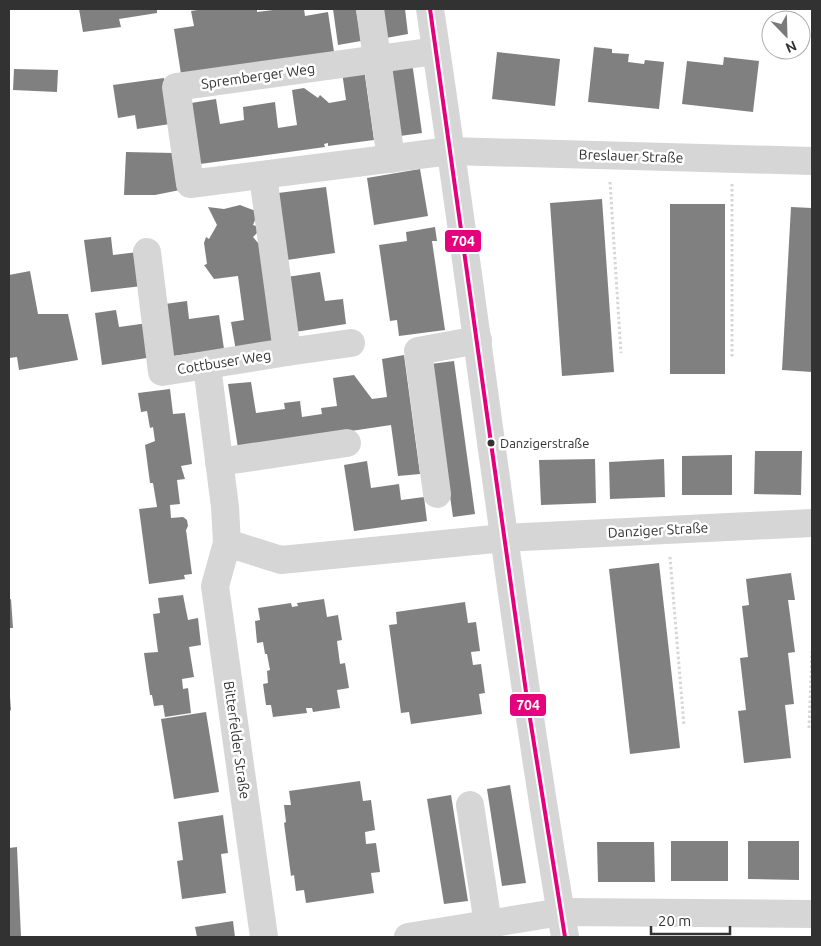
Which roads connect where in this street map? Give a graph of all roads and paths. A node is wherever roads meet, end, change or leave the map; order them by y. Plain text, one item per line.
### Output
1 (370, 9) edge
2 (430, 9) edge
3 (436, 51) junction
4 (377, 59) junction
5 (450, 151) junction
6 (609, 155) junction
7 (391, 159) junction
8 (732, 159) junction
9 (812, 161) edge
10 (263, 176) junction
11 (147, 252) dead end
12 (478, 340) junction
13 (351, 343) dead end
14 (287, 352) junction
15 (621, 354) dead end
16 (732, 358) dead end
17 (207, 366) junction
18 (347, 443) dead end
19 (219, 462) junction
20 (437, 494) dead end
21 (812, 523) edge
22 (668, 530) junction
23 (504, 538) junction
24 (227, 543) junction
25 (812, 651) edge
26 (684, 726) dead end
27 (809, 728) dead end
28 (470, 805) dead end
29 (812, 914) edge
30 (488, 924) junction
31 (563, 925) edge
32 (264, 937) edge
33 (408, 937) edge

1 - 4 street
2 - 3 street
3 - 4 street, Spremberger Weg
3 - 5 street
4 - 7 street
4 - 10 street, Spremberger Weg
5 - 6 street, Breslauer Straße
5 - 7 street
5 - 12 street
6 - 8 street, Breslauer Straße
6 - 15 path
7 - 10 street
8 - 9 street, Breslauer Straße
8 - 16 path
10 - 14 street, Cottbuser Weg
11 - 17 street, Cottbuser Weg
12 - 20 street
12 - 23 street
13 - 14 street, Cottbuser Weg
14 - 17 street, Cottbuser Weg
17 - 19 street, Bitterfelder Straße
18 - 19 street
19 - 24 street, Bitterfelder Straße
21 - 22 street, Danziger Straße
22 - 23 street, Danziger Straße
22 - 26 path
23 - 24 street
23 - 31 street
24 - 32 street, Bitterfelder Straße
25 - 27 path
28 - 30 street
29 - 31 street
30 - 31 street
30 - 33 street

